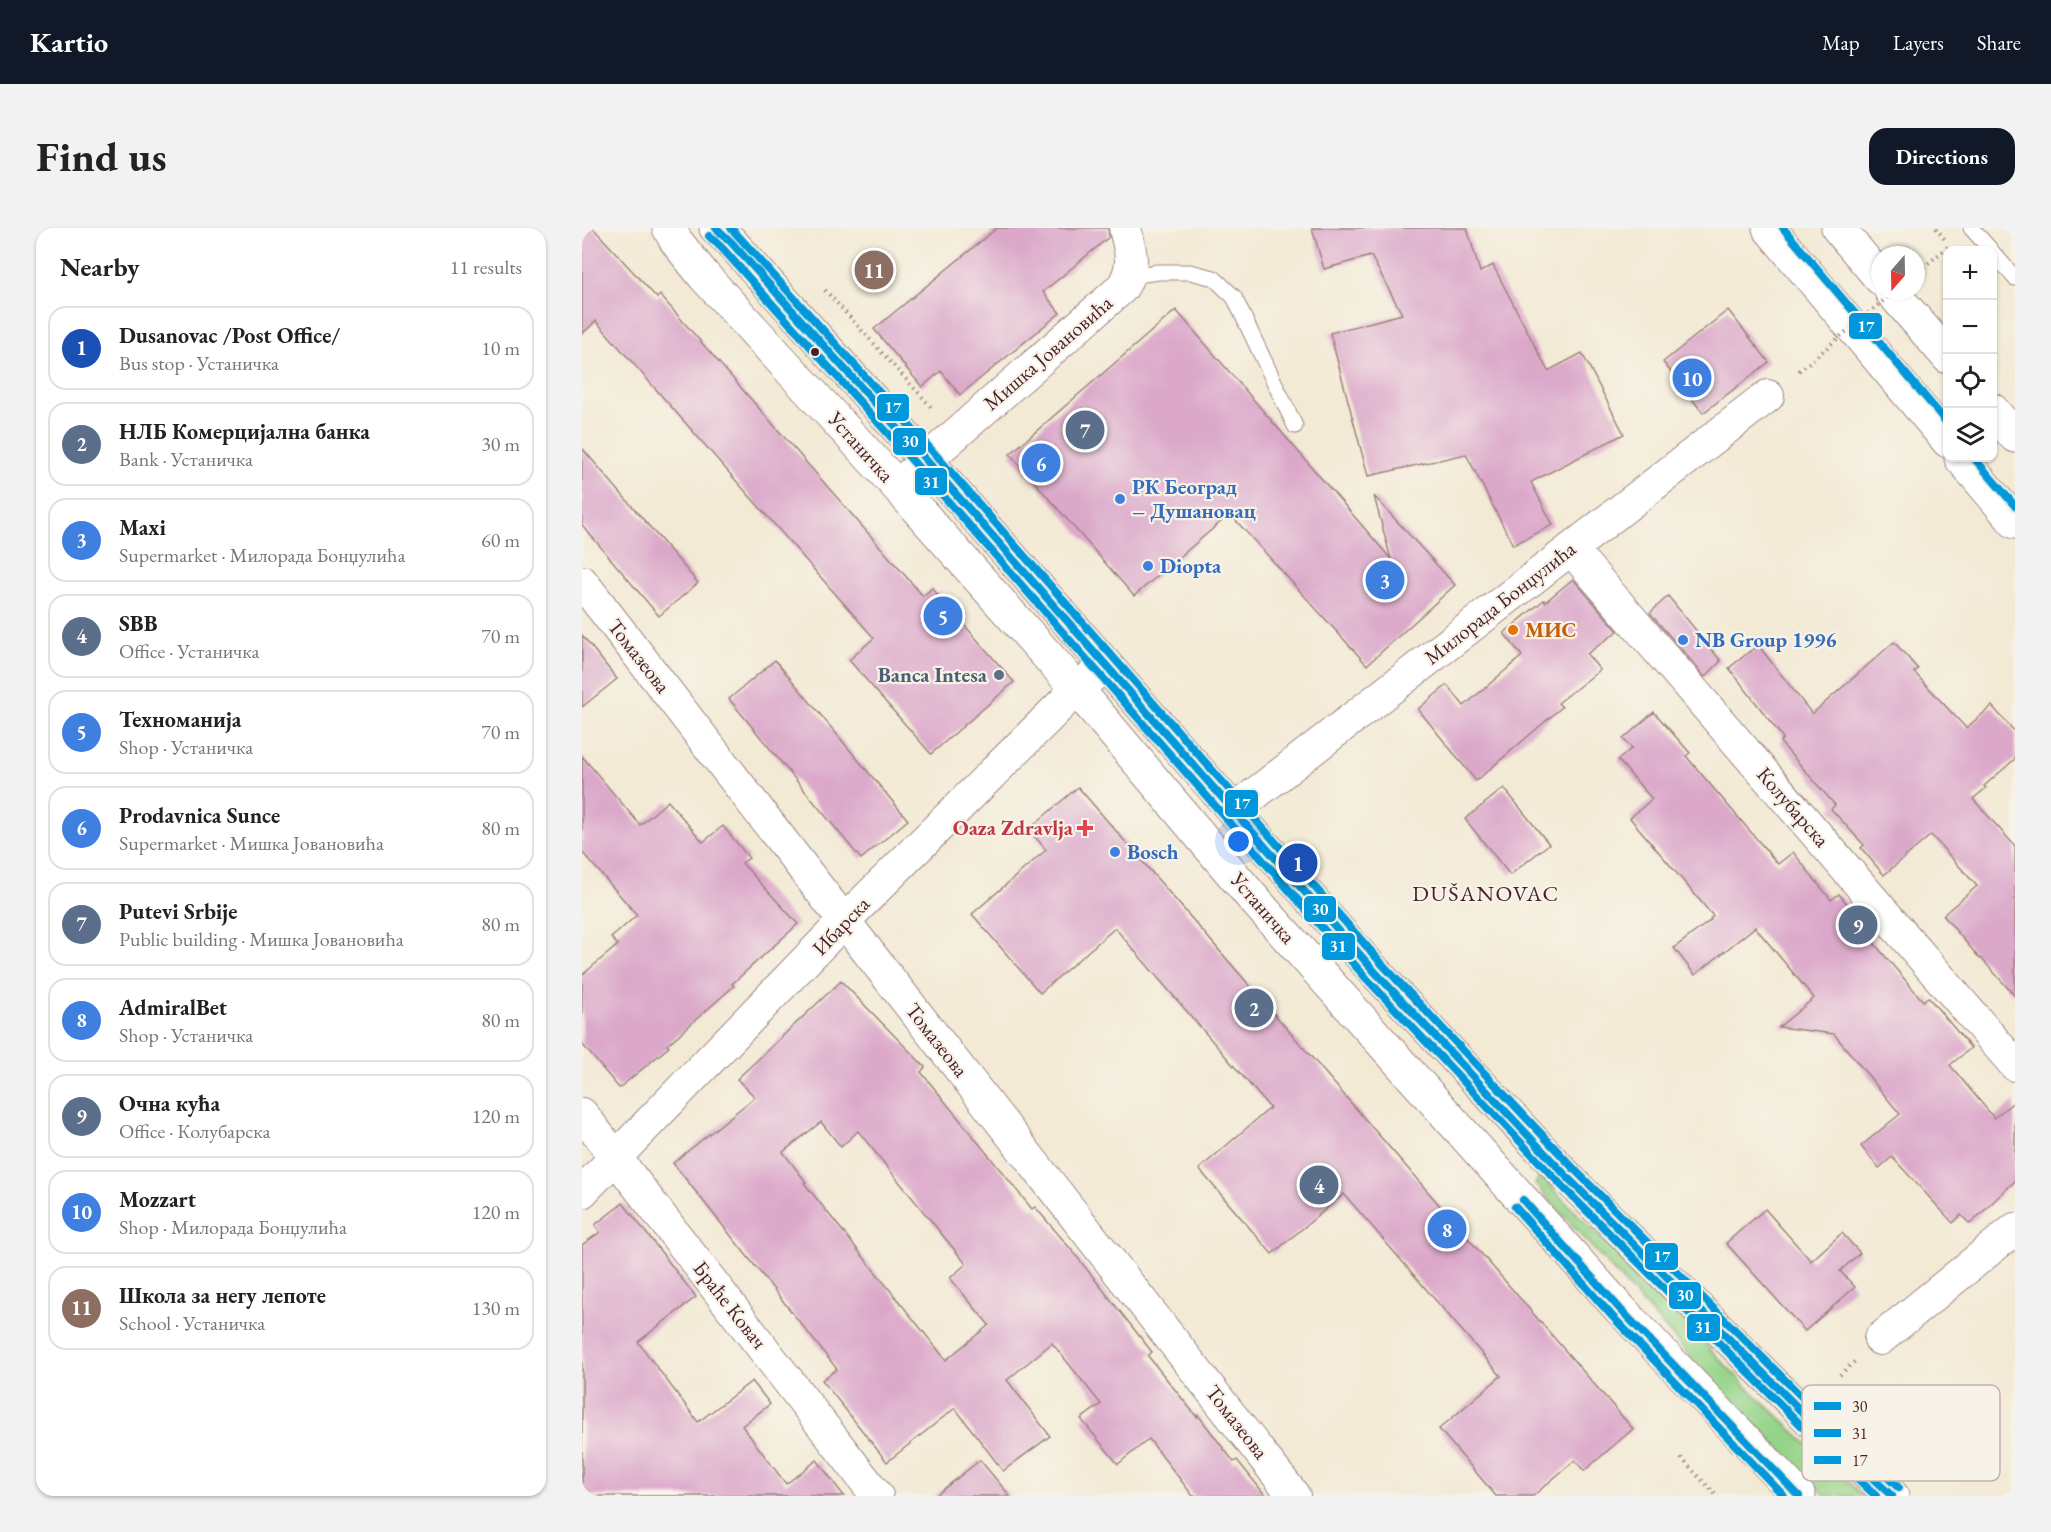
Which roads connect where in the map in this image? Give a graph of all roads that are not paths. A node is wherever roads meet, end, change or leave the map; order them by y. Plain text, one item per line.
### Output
1 (669, 228) edge
2 (716, 228) edge
3 (1125, 228) edge
4 (1769, 228) edge
5 (1838, 228) edge
6 (1971, 228) edge
7 (1987, 246) edge
8 (1997, 257) edge
9 (1871, 267) edge
10 (1130, 276) junction
11 (2015, 278) edge
12 (1900, 300) edge
13 (1945, 354) edge
14 (1768, 396) dead end
15 (1997, 416) edge
16 (1295, 426) dead end
17 (1943, 436) edge
18 (2015, 436) edge
19 (926, 459) junction
20 (1964, 462) edge
21 (897, 486) junction
22 (2015, 522) edge
23 (1571, 549) junction
24 (582, 582) edge
25 (1105, 665) junction
26 (1077, 689) junction
27 (1233, 811) junction
28 (844, 921) junction
29 (2015, 1065) edge
30 (582, 1114) edge
31 (615, 1158) junction
32 (582, 1192) edge
33 (2015, 1229) edge
34 (1880, 1339) dead end
35 (1802, 1412) edge
36 (1876, 1481) edge
37 (877, 1496) edge
38 (1294, 1496) edge
39 (1799, 1496) edge
40 (1892, 1496) edge

1 - 21 main road, Устаничка
2 - 19 main road, Устаничка
3 - 10 street, Мишка Јовановића
4 - 17 main road
5 - 9 main road
6 - 7 lane
8 - 11 lane
10 - 16 lane
10 - 19 street, Мишка Јовановића
12 - 13 main road
14 - 23 street, Милорада Бонџулића
15 - 18 main road
19 - 21 street, Мишка Јовановића
19 - 25 main road, Устаничка
20 - 22 main road
21 - 26 main road, Устаничка
23 - 27 street, Милорада Бонџулића
23 - 29 street, Колубарска
24 - 28 street, Томазеова
25 - 26 street, Ибарска
25 - 27 main road, Устаничка
26 - 28 street, Ибарска
26 - 39 main road, Устаничка
27 - 35 main road, Устаничка
28 - 31 street, Ибарска
28 - 38 street, Томазеова
30 - 31 street, Браће Ковач
31 - 32 street, Ибарска
31 - 37 street, Браће Ковач
33 - 34 street
36 - 40 main road, Устаничка

